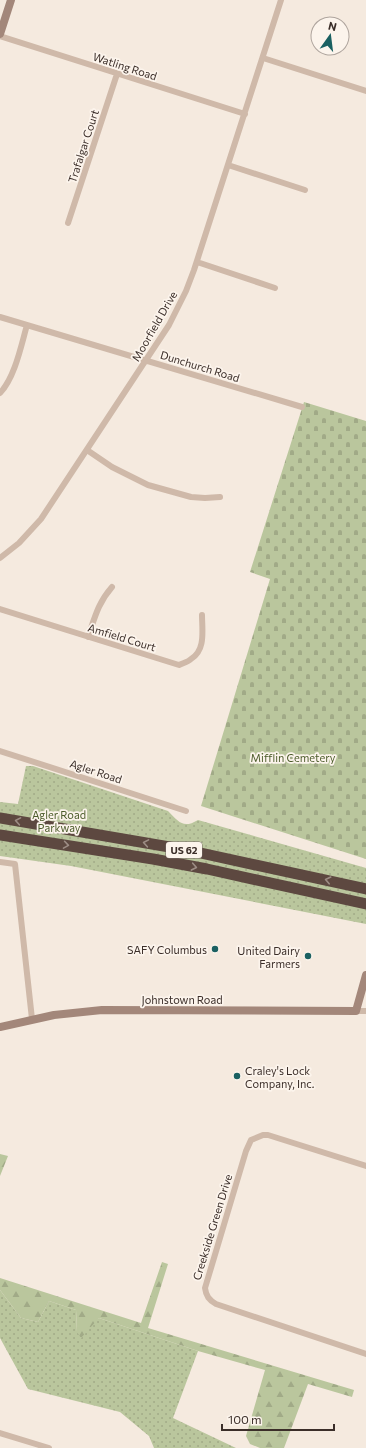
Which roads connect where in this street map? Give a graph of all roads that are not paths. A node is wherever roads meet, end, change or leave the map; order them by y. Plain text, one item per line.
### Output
1 (11, 0) edge
2 (281, 0) edge
3 (0, 35) edge
4 (263, 58) junction
5 (117, 74) junction
6 (366, 91) edge
7 (245, 114) junction
8 (228, 165) junction
9 (306, 190) dead end
10 (68, 223) dead end
11 (197, 262) junction
12 (275, 288) dead end
13 (0, 317) edge
14 (27, 325) junction
15 (146, 360) junction
16 (0, 393) edge
17 (302, 407) dead end
18 (87, 450) junction
19 (220, 497) dead end
20 (0, 558) edge
21 (112, 587) dead end
22 (0, 609) edge
23 (202, 615) dead end
24 (88, 637) junction
25 (0, 751) edge
26 (186, 811) dead end
27 (0, 818) edge
28 (0, 835) edge
29 (0, 862) edge
30 (366, 889) edge
31 (366, 904) edge
32 (366, 975) edge
33 (356, 1011) junction
34 (366, 1011) edge
35 (32, 1019) junction
36 (0, 1027) edge
37 (366, 1166) edge
38 (366, 1354) edge
39 (0, 1433) edge
40 (49, 1448) edge

1 - 3 street
2 - 4 street, Moorfield Drive
3 - 5 street, Watling Road
4 - 6 street
4 - 7 street, Moorfield Drive
5 - 7 street, Watling Road
5 - 10 street, Trafalgar Court
7 - 8 street, Moorfield Drive
8 - 9 street
8 - 11 street, Moorfield Drive
11 - 12 street
11 - 15 street, Moorfield Drive
13 - 14 street, Dunchurch Road
14 - 15 street, Dunchurch Road
14 - 16 street
15 - 17 street, Dunchurch Road
15 - 18 street, Moorfield Drive
18 - 19 street
18 - 20 street, Moorfield Drive
21 - 24 street
22 - 24 street, Amfield Court
23 - 24 street, Amfield Court
25 - 26 street, Agler Road
30 -> 27 highway, US 62
28 -> 31 highway, US 62
29 - 35 street
32 - 33 street
33 - 34 street, Johnstown Road
33 - 35 street, Johnstown Road
35 - 36 street, Johnstown Road
37 - 38 street, Creekside Green Drive
39 - 40 street

